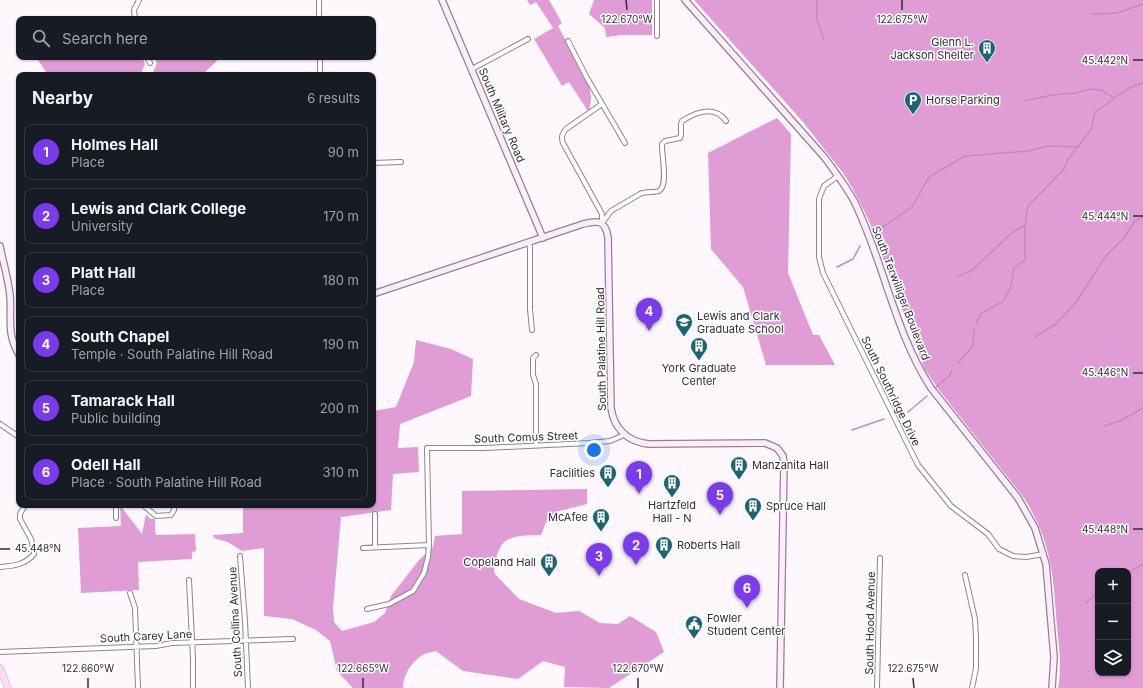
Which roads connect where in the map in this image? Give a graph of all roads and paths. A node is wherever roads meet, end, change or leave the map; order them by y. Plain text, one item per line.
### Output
1 (139, 0) edge
2 (319, 0) edge
3 (442, 0) edge
4 (656, 0) edge
5 (685, 0) edge
6 (134, 16) edge
7 (319, 16) edge
8 (657, 36) dead end
9 (528, 39) dead end
10 (568, 41) dead end
11 (148, 60) edge
12 (320, 60) edge
13 (150, 63) dead end
14 (472, 69) junction
15 (320, 72) edge
16 (602, 104) junction
17 (726, 121) dead end
18 (625, 143) dead end
19 (401, 162) dead end
20 (376, 163) edge
21 (838, 176) junction
22 (602, 223) junction
23 (543, 238) junction
24 (529, 243) junction
25 (0, 246) edge
26 (376, 293) edge
27 (532, 330) dead end
28 (16, 349) edge
29 (536, 355) dead end
30 (0, 424) edge
31 (16, 435) edge
32 (624, 435) junction
33 (536, 446) junction
34 (23, 508) edge
35 (116, 508) edge
36 (147, 508) edge
37 (174, 508) edge
38 (375, 514) dead end
39 (116, 518) dead end
40 (429, 544) junction
41 (375, 547) junction
42 (362, 548) dead end
43 (1044, 554) junction
44 (240, 556) dead end
45 (880, 558) dead end
46 (0, 567) edge
47 (965, 575) dead end
48 (189, 580) dead end
49 (130, 593) dead end
50 (367, 609) dead end
51 (293, 640) dead end
52 (246, 642) junction
53 (192, 643) junction
54 (137, 646) junction
55 (0, 652) edge
56 (0, 668) edge
57 (8, 688) edge
58 (138, 688) edge
59 (193, 688) edge
60 (248, 688) edge
61 (780, 688) edge
62 (877, 688) edge
63 (972, 688) edge
64 (1052, 688) edge

1 - 6 street
2 - 7 street
3 - 14 street, South Military Road
4 - 8 street
5 - 21 street, South Terwilliger Boulevard
9 - 14 street
10 - 16 street
11 - 13 street
12 - 15 street
14 - 23 street, South Military Road
16 - 18 street
16 - 22 street
17 - 22 street
19 - 20 street
21 - 43 street, South Terwilliger Boulevard
21 - 43 street, South Southridge Drive
22 - 23 street
22 - 32 street, South Palatine Hill Road
23 - 24 street
24 - 26 street
24 - 27 street
25 - 28 street
29 - 33 street
30 - 31 street
32 - 33 street, South Comus Street
32 - 61 street
33 - 40 street, South Comus Street
34 - 46 street
35 - 39 street
36 - 37 street
38 - 41 street
40 - 41 street
40 - 50 street
41 - 42 street
43 - 64 street, South Terwilliger Boulevard
44 - 52 street, South Collina Avenue
45 - 62 street, South Hood Avenue
47 - 63 street
48 - 53 street
49 - 54 street
51 - 52 street, South Carey Lane
52 - 53 street, South Carey Lane
52 - 60 street, South Collina Avenue
53 - 54 street, South Carey Lane
53 - 59 street
54 - 55 street, South Carey Lane
54 - 58 street
56 - 57 main road

